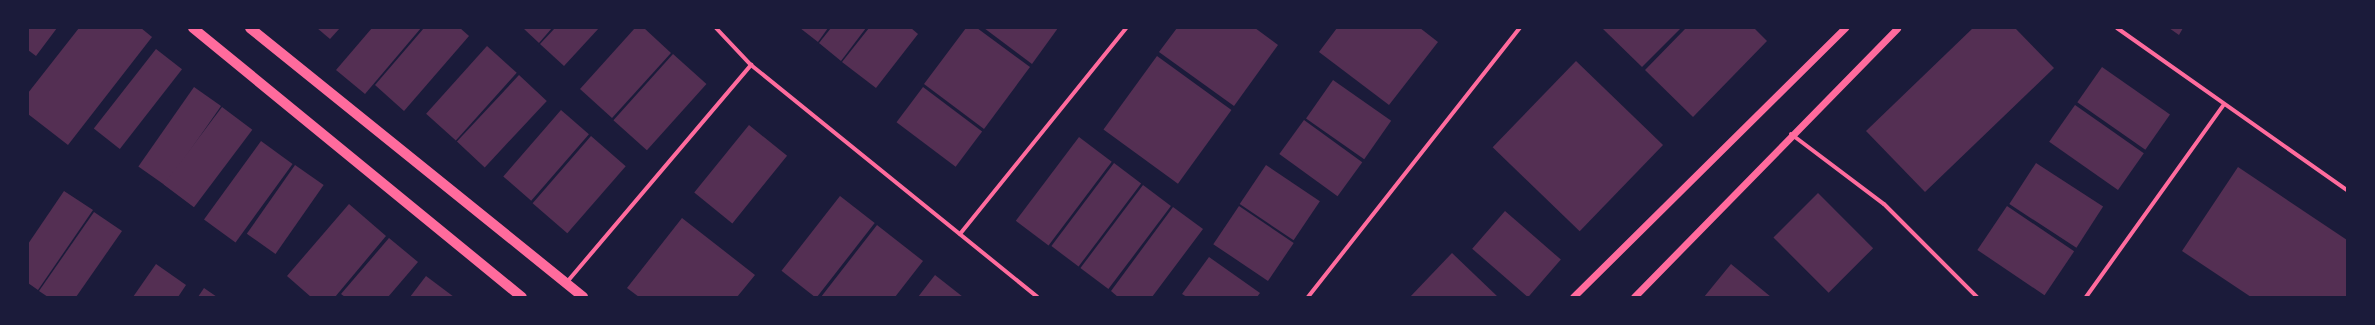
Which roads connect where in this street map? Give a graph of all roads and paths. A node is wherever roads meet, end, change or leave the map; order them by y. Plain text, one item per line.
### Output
1 (193, 28) edge
2 (250, 28) edge
3 (716, 28) edge
4 (1126, 28) edge
5 (1520, 28) edge
6 (1845, 28) edge
7 (1897, 28) edge
8 (2117, 28) edge
9 (751, 64) junction
10 (2224, 104) junction
11 (1791, 134) junction
12 (2347, 190) edge
13 (960, 234) junction
14 (566, 283) junction
15 (522, 297) edge
16 (583, 297) edge
17 (1037, 297) edge
18 (1308, 297) edge
19 (1573, 297) edge
20 (1634, 297) edge
21 (1977, 297) edge
22 (2086, 297) edge

1 - 15 main road
2 - 14 main road
3 - 9 street
4 - 13 street
5 - 18 street
6 - 19 street
7 - 11 street
8 - 10 street
9 - 13 street
9 - 14 street
10 - 12 street
10 - 22 street
11 - 20 street
11 - 21 street
13 - 17 street
14 - 16 main road

